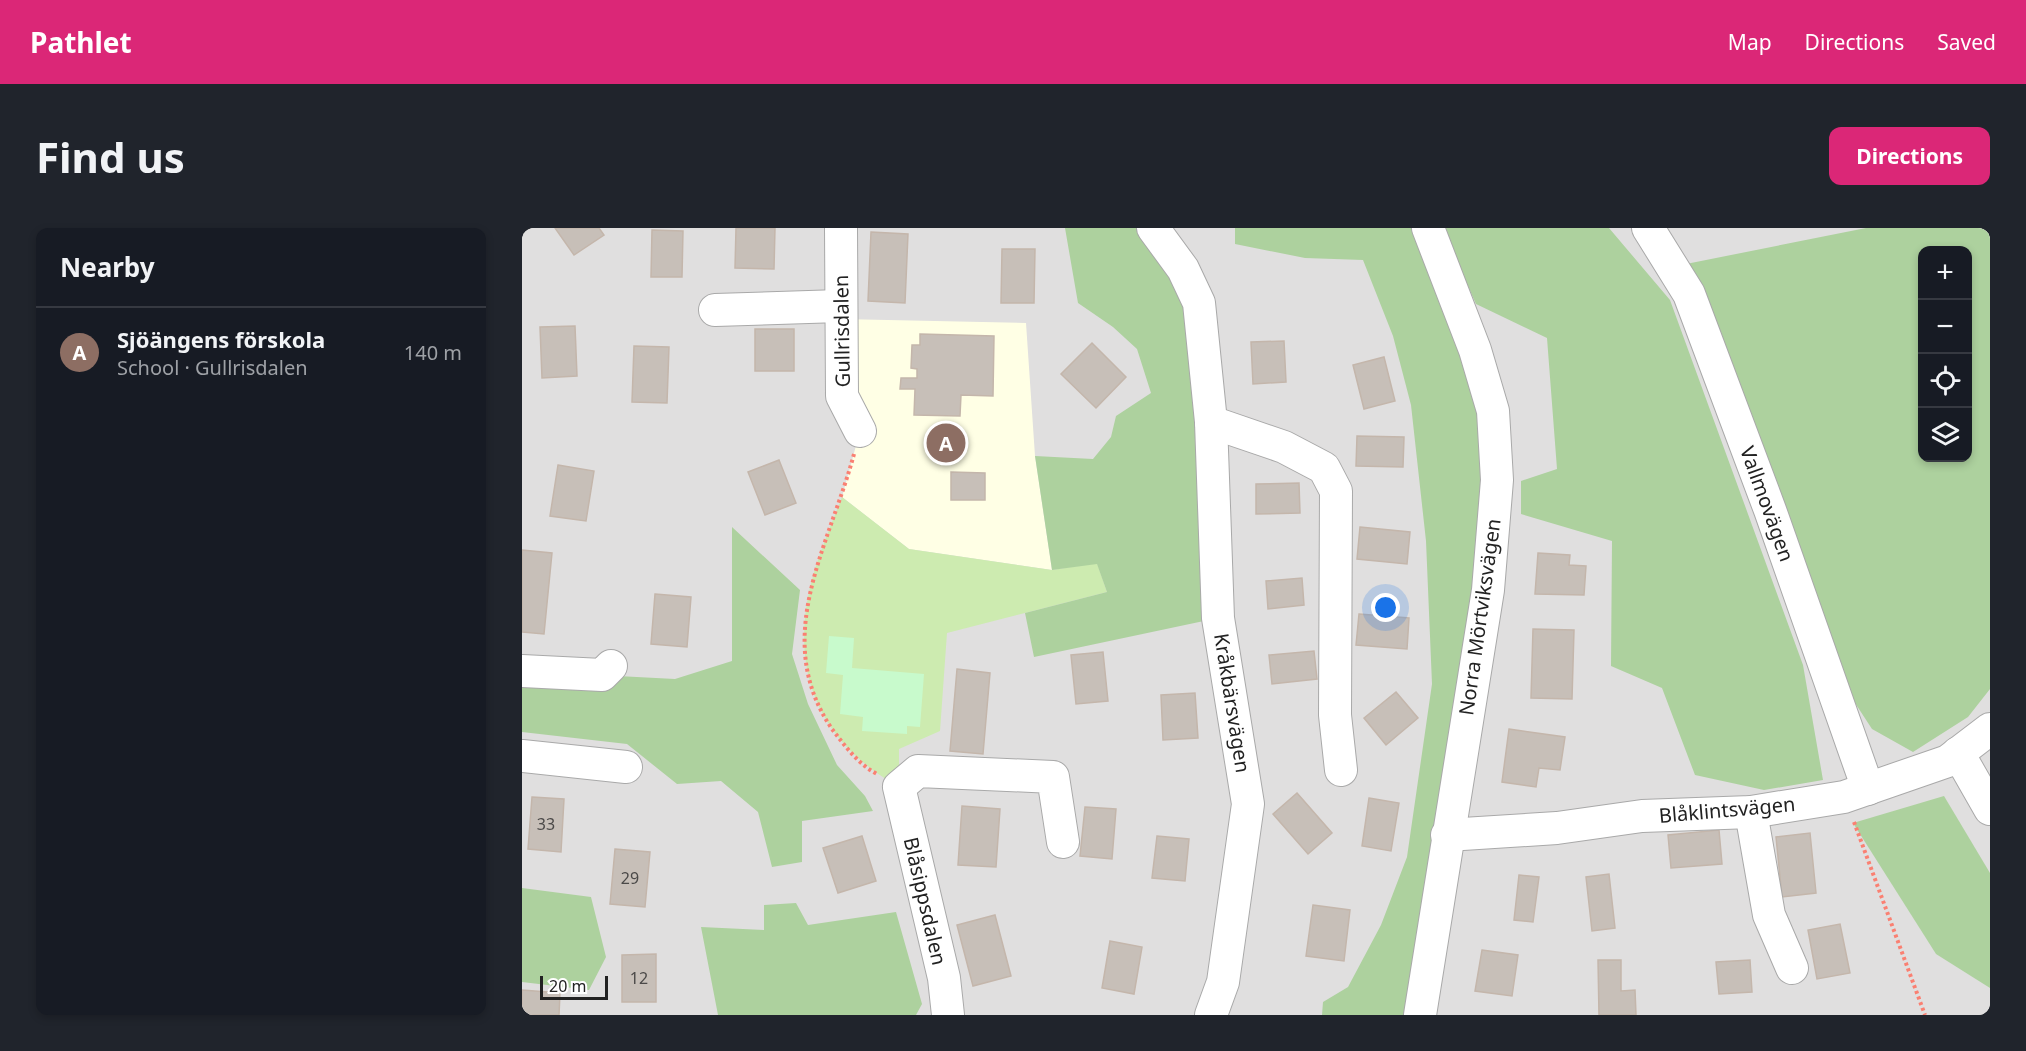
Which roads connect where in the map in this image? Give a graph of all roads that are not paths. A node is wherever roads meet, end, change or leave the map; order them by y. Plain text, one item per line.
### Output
1 (841, 228) edge
2 (1152, 228) edge
3 (1428, 228) edge
4 (1648, 228) edge
5 (840, 306) junction
6 (715, 310) dead end
7 (1211, 422) junction
8 (860, 431) road end
9 (611, 666) dead end
10 (522, 671) edge
11 (1990, 729) edge
12 (1958, 753) junction
13 (522, 756) edge
14 (626, 767) dead end
15 (1341, 770) dead end
16 (1856, 793) junction
17 (1990, 809) edge
18 (1751, 812) junction
19 (1447, 835) junction
20 (1063, 842) dead end
21 (1792, 968) dead end
22 (1223, 982) junction
23 (948, 1015) edge
24 (1211, 1015) edge
25 (1230, 1015) edge
26 (1420, 1015) edge

1 - 5 street, Gullrisdalen
2 - 7 street, Kråkbärsvägen
3 - 19 street, Norra Mörtviksvägen
4 - 16 street, Vallmovägen
5 - 6 street
5 - 8 street, Gullrisdalen
7 - 15 street
7 - 22 street, Kråkbärsvägen
9 - 10 street
11 - 12 street, Blåklintsvägen
12 - 16 street, Blåklintsvägen
12 - 17 street
13 - 14 street
16 - 18 street, Blåklintsvägen
18 - 19 street, Blåklintsvägen
18 - 21 street
19 - 26 street, Norra Mörtviksvägen
20 - 23 street, Blåsippsdalen
22 - 24 street, Kråkbärsvägen
22 - 25 street, Kråkbärsvägen

